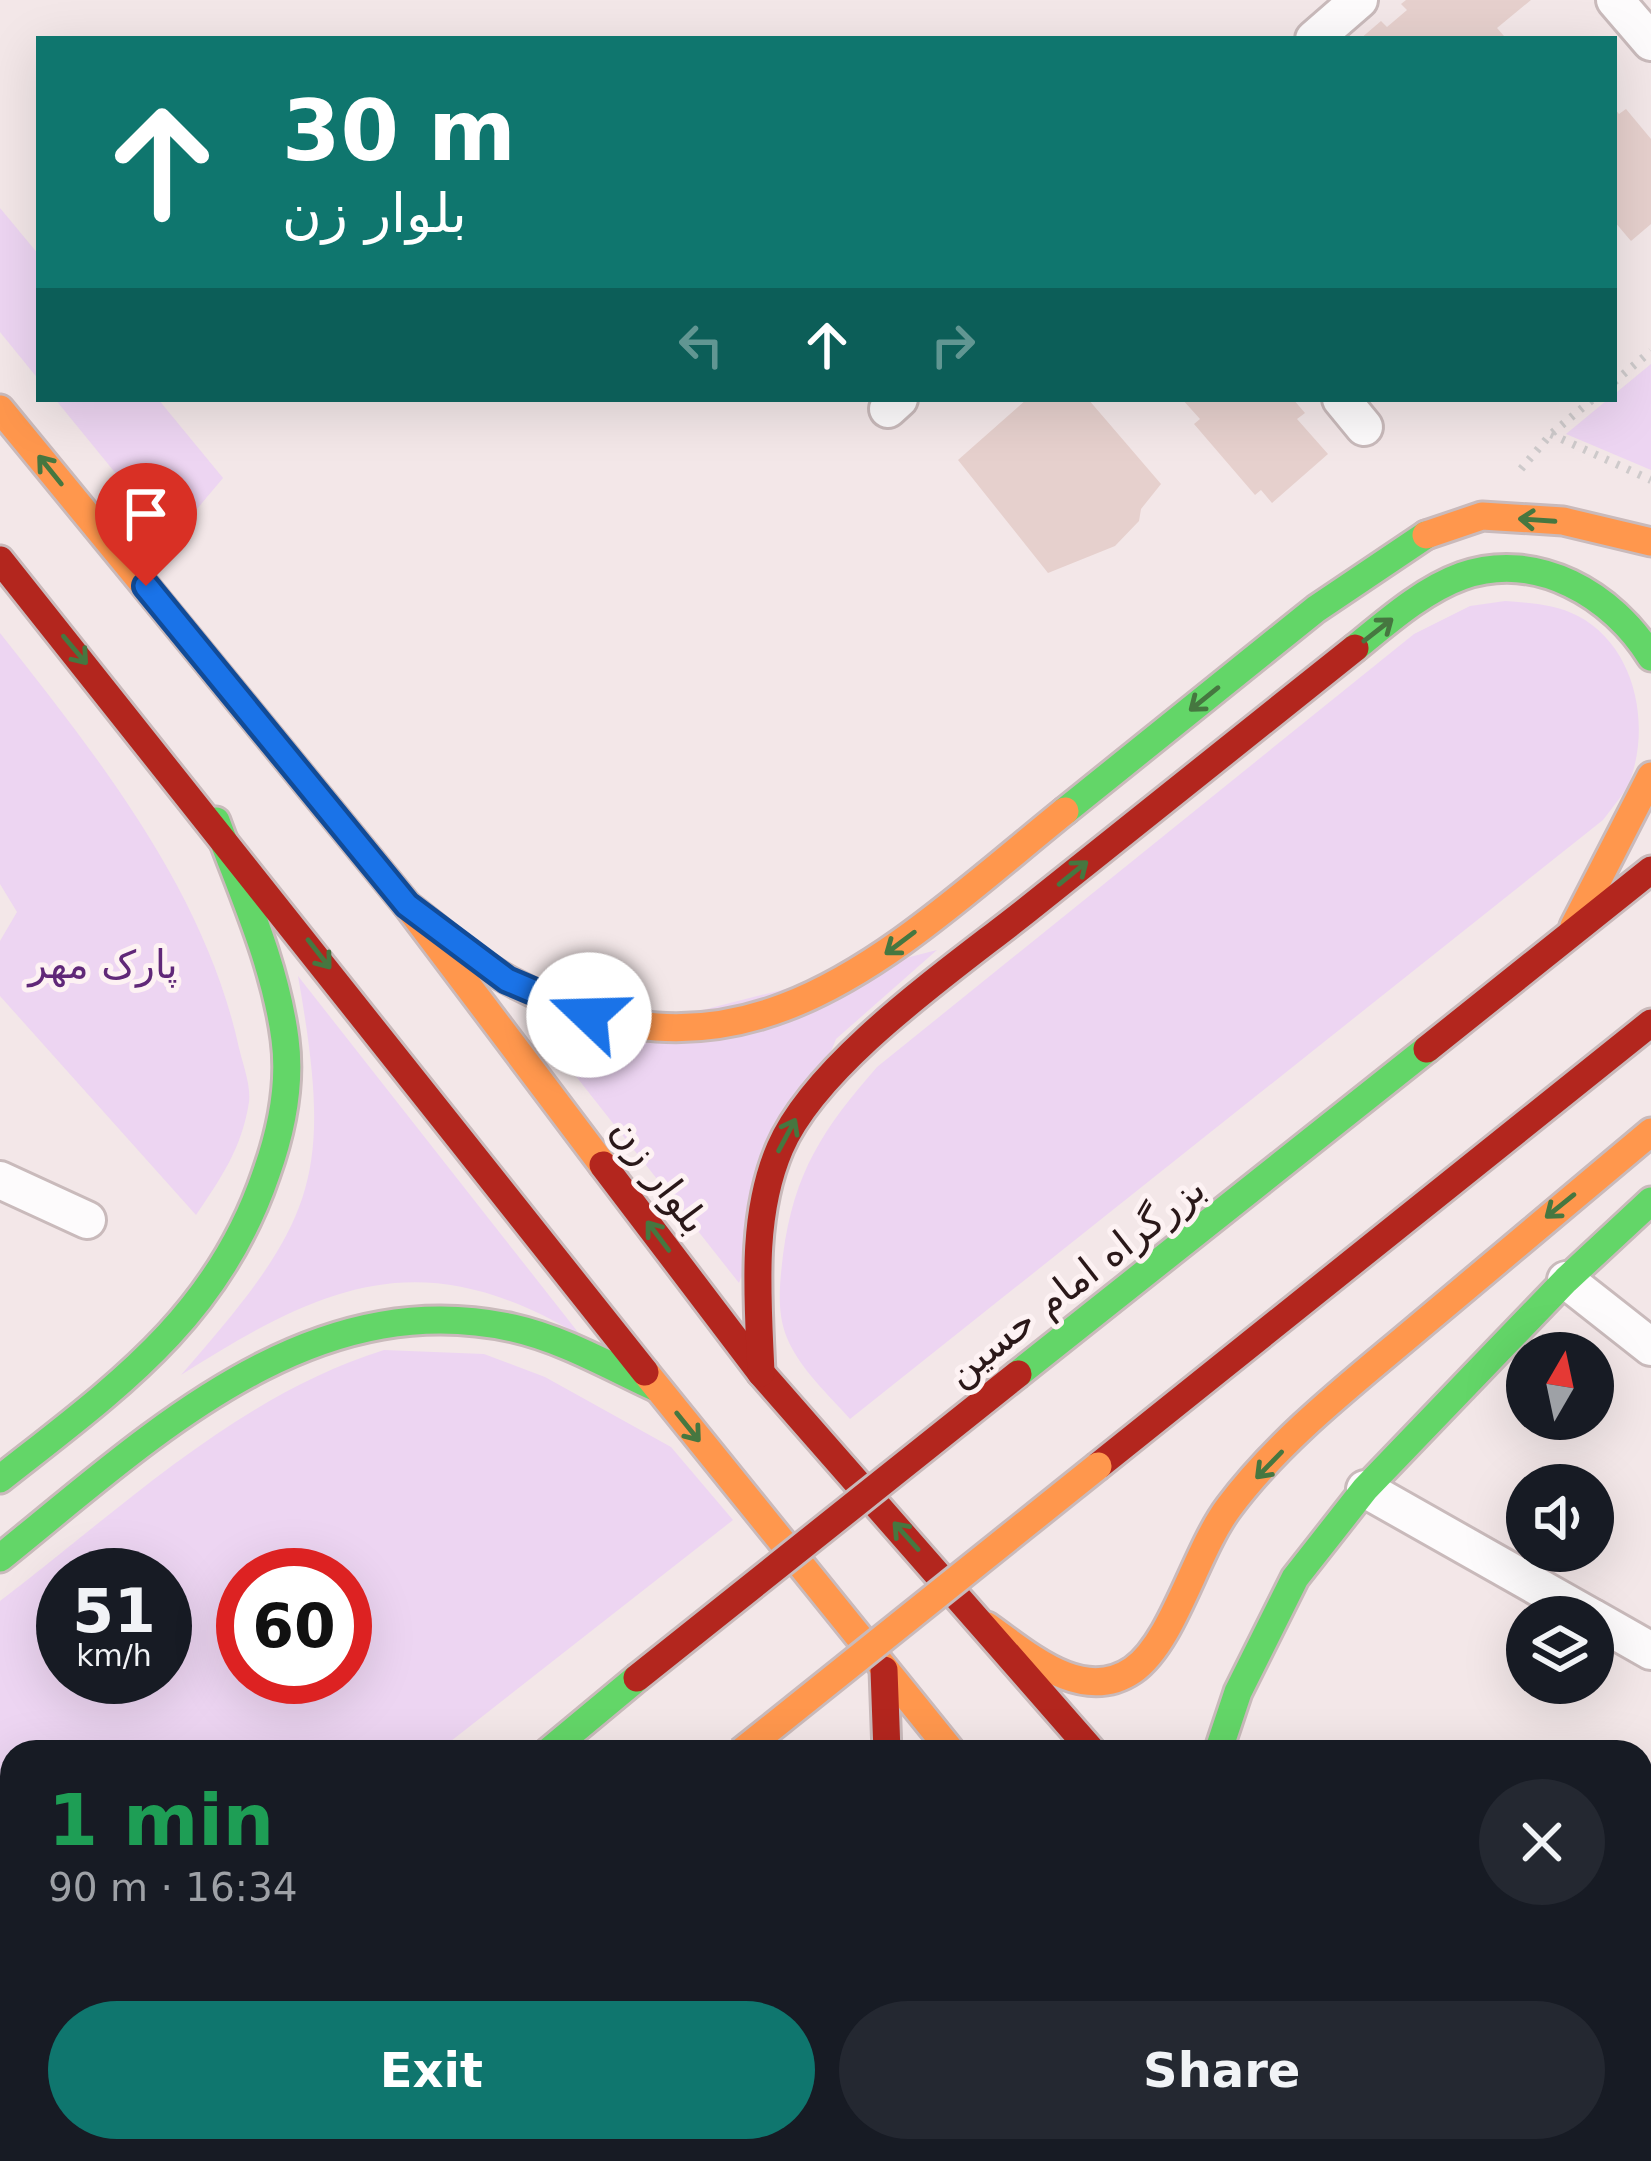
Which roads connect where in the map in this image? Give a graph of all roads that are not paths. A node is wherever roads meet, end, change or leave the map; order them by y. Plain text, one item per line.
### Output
1 (1359, 0) edge
2 (1317, 36) edge
3 (0, 409) edge
4 (1651, 542) edge
5 (0, 560) edge
6 (1651, 657) edge
7 (1651, 776) edge
8 (216, 821) junction
9 (1651, 870) edge
10 (407, 905) junction
11 (1567, 939) junction
12 (1651, 1023) edge
13 (1651, 1132) edge
14 (0, 1180) edge
15 (1651, 1201) edge
16 (87, 1220) dead end
17 (1566, 1280) junction
18 (1651, 1347) edge
19 (761, 1373) junction
20 (657, 1388) junction
21 (0, 1479) edge
22 (1365, 1489) junction
23 (0, 1558) edge
24 (1553, 1596) edge
25 (987, 1626) junction
26 (1614, 1630) edge
27 (1651, 1651) edge
28 (884, 1670) junction
29 (562, 1740) edge
30 (756, 1740) edge
31 (887, 1740) edge
32 (942, 1740) edge
33 (1083, 1740) edge
34 (1222, 1740) edge

1 - 2 street
10 -> 3 main road, بلوار زن
4 -> 10 main road
5 -> 8 main road
19 -> 6 main road
7 - 11 main road
8 -> 20 main road
8 - 21 main road
9 - 11 main road, بزرگراه امام حسین
19 -> 10 main road, بلوار زن
11 - 29 main road, بزرگراه امام حسین, bridge
12 - 30 main road, bridge
13 -> 25 main road
14 - 16 street
15 - 17 main road
17 - 18 street
17 - 22 main road
25 -> 19 main road, بلوار زن
20 - 23 main road
20 -> 28 main road
22 - 24 street
22 - 34 main road
25 - 33 main road, بلوار زن
26 - 27 street
28 - 31 main road
28 - 32 main road

